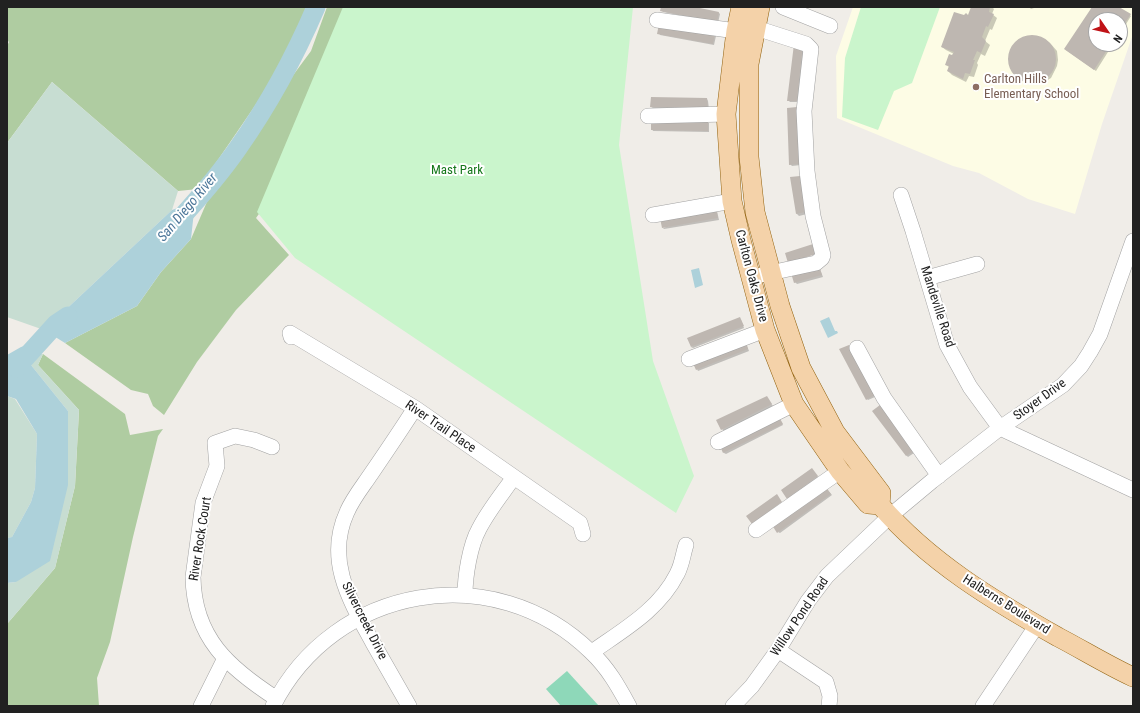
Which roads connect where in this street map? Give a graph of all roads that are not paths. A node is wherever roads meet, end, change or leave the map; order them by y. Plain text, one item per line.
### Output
1 (783, 7) edge
2 (751, 13) edge
3 (657, 20) dead end
4 (830, 26) dead end
5 (736, 31) junction
6 (726, 114) junction
7 (648, 116) dead end
8 (900, 195) dead end
9 (732, 201) junction
10 (653, 215) dead end
11 (1133, 241) edge
12 (977, 264) dead end
13 (772, 273) junction
14 (751, 278) junction
15 (927, 278) junction
16 (765, 330) junction
17 (291, 338) dead end
18 (857, 348) dead end
19 (689, 359) dead end
20 (794, 404) junction
21 (415, 408) junction
22 (1000, 428) junction
23 (718, 442) dead end
24 (272, 447) dead end
25 (840, 471) junction
26 (939, 476) junction
27 (514, 477) junction
28 (1133, 490) edge
29 (885, 510) junction
30 (756, 530) dead end
31 (583, 534) dead end
32 (686, 545) dead end
33 (465, 595) junction
34 (359, 618) junction
35 (1037, 625) junction
36 (778, 650) junction
37 (592, 652) junction
38 (225, 658) junction
39 (1133, 677) edge
40 (275, 703) edge
41 (201, 706) edge
42 (409, 706) edge
43 (629, 706) edge
44 (733, 706) edge
45 (829, 706) edge
46 (983, 706) edge

1 - 4 street
2 - 5 main road, Carlton Oaks Drive
2 - 13 main road, Carlton Oaks Drive
2 - 13 street
3 - 5 street
5 - 6 main road, Carlton Oaks Drive
6 - 7 street
6 - 9 main road, Carlton Oaks Drive
8 - 15 street, Mandeville Road
9 - 10 street
9 - 14 main road, Carlton Oaks Drive
11 - 22 street, Stoyer Drive
12 - 15 street
13 - 14 street
13 - 29 main road, Carlton Oaks Drive
14 - 16 main road, Carlton Oaks Drive
15 - 22 street, Mandeville Road
16 - 19 street
16 - 20 main road, Carlton Oaks Drive
17 - 21 street, River Trail Place
18 - 26 street
20 - 23 street
20 - 25 main road, Carlton Oaks Drive
21 - 27 street, River Trail Place
21 - 34 street, Silvercreek Drive
22 - 26 street, Stoyer Drive
22 - 28 street, Mandeville Road
24 - 38 street, River Rock Court
25 - 29 main road, Carlton Oaks Drive
25 - 30 street
26 - 29 street, Stoyer Drive
27 - 31 street, River Trail Place
27 - 33 street
29 - 35 main road, Halberns Boulevard
29 - 36 street, Willow Pond Road
32 - 37 street
33 - 34 street
33 - 37 street
34 - 40 street
34 - 42 street, Silvercreek Drive
35 - 39 main road, Halberns Boulevard
35 - 46 street
36 - 44 street, Willow Pond Road
36 - 45 street
37 - 43 street
38 - 40 street, River Rock Court
38 - 41 street

